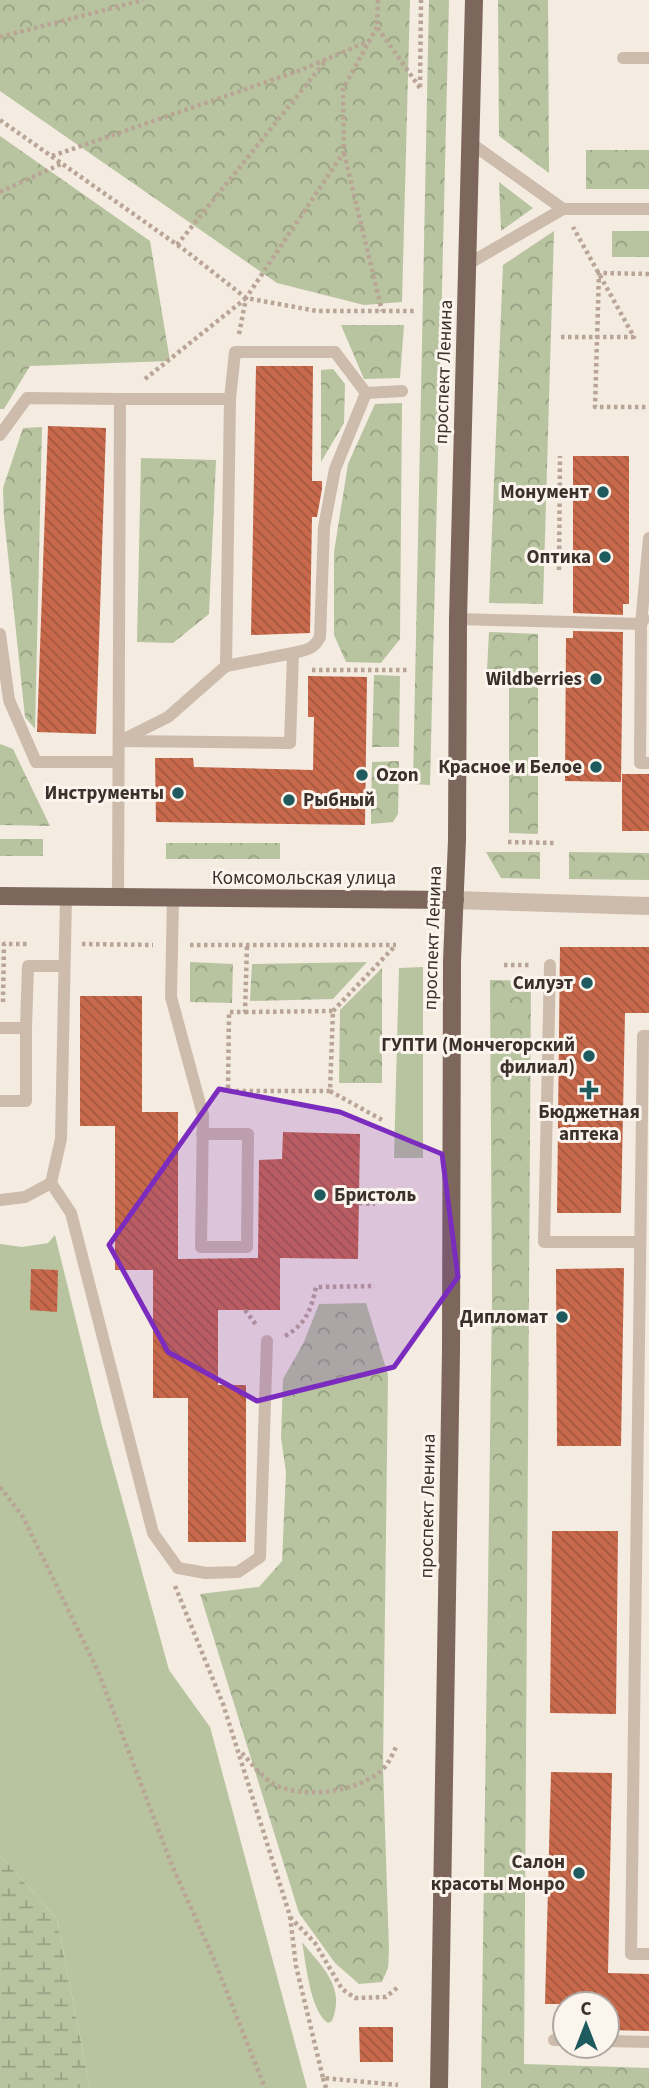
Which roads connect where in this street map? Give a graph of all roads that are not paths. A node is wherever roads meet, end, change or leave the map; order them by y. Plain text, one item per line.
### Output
1 (474, 0) edge
2 (623, 58) dead end
3 (649, 58) edge
4 (471, 144) junction
5 (563, 209) junction
6 (649, 209) edge
7 (468, 264) junction
8 (402, 391) dead end
9 (366, 393) junction
10 (230, 398) junction
11 (120, 399) junction
12 (0, 435) edge
13 (649, 538) edge
14 (649, 610) edge
15 (458, 619) junction
16 (645, 624) edge
17 (0, 634) edge
18 (293, 653) junction
19 (226, 666) junction
20 (5, 701) edge
21 (120, 741) junction
22 (118, 762) junction
23 (649, 763) edge
24 (0, 896) edge
25 (66, 897) junction
26 (118, 897) junction
27 (173, 898) junction
28 (455, 900) junction
29 (649, 906) edge
30 (550, 965) road end
31 (64, 966) junction
32 (0, 1028) edge
33 (26, 1028) junction
34 (649, 1036) edge
35 (0, 1101) edge
36 (202, 1135) junction
37 (51, 1183) junction
38 (0, 1200) edge
39 (639, 1242) junction
40 (267, 1341) road end
41 (643, 1477) edge
42 (649, 1954) edge
43 (621, 2041) edge
44 (649, 2042) edge
45 (439, 2088) edge

1 - 4 main road, проспект Ленина
2 - 3 lane
4 - 5 lane
4 - 7 main road, проспект Ленина
5 - 6 lane
5 - 7 lane
7 - 15 main road, проспект Ленина
8 - 9 lane
9 - 10 lane
9 - 18 lane
10 - 11 lane
10 - 19 lane
11 - 12 lane
11 - 21 lane
13 - 16 lane
14 - 16 lane
15 - 16 lane
15 - 28 main road, проспект Ленина
16 - 23 lane
17 - 20 lane
18 - 19 lane
18 - 21 lane
19 - 21 lane
20 - 22 lane
21 - 22 lane
22 - 26 lane
24 - 25 main road, Комсомольская улица
25 - 26 main road, Комсомольская улица
25 - 31 lane
26 - 27 main road, Комсомольская улица
27 - 28 main road, Комсомольская улица
27 - 36 lane
28 - 29 street, Комсомольская улица
28 - 45 main road, проспект Ленина
30 - 39 lane
31 - 33 lane
31 - 37 lane
32 - 33 lane
33 - 35 lane
34 - 39 lane
36 - 36 lane
37 - 38 lane
37 - 40 lane
39 - 41 lane
41 - 42 lane
43 - 44 lane

